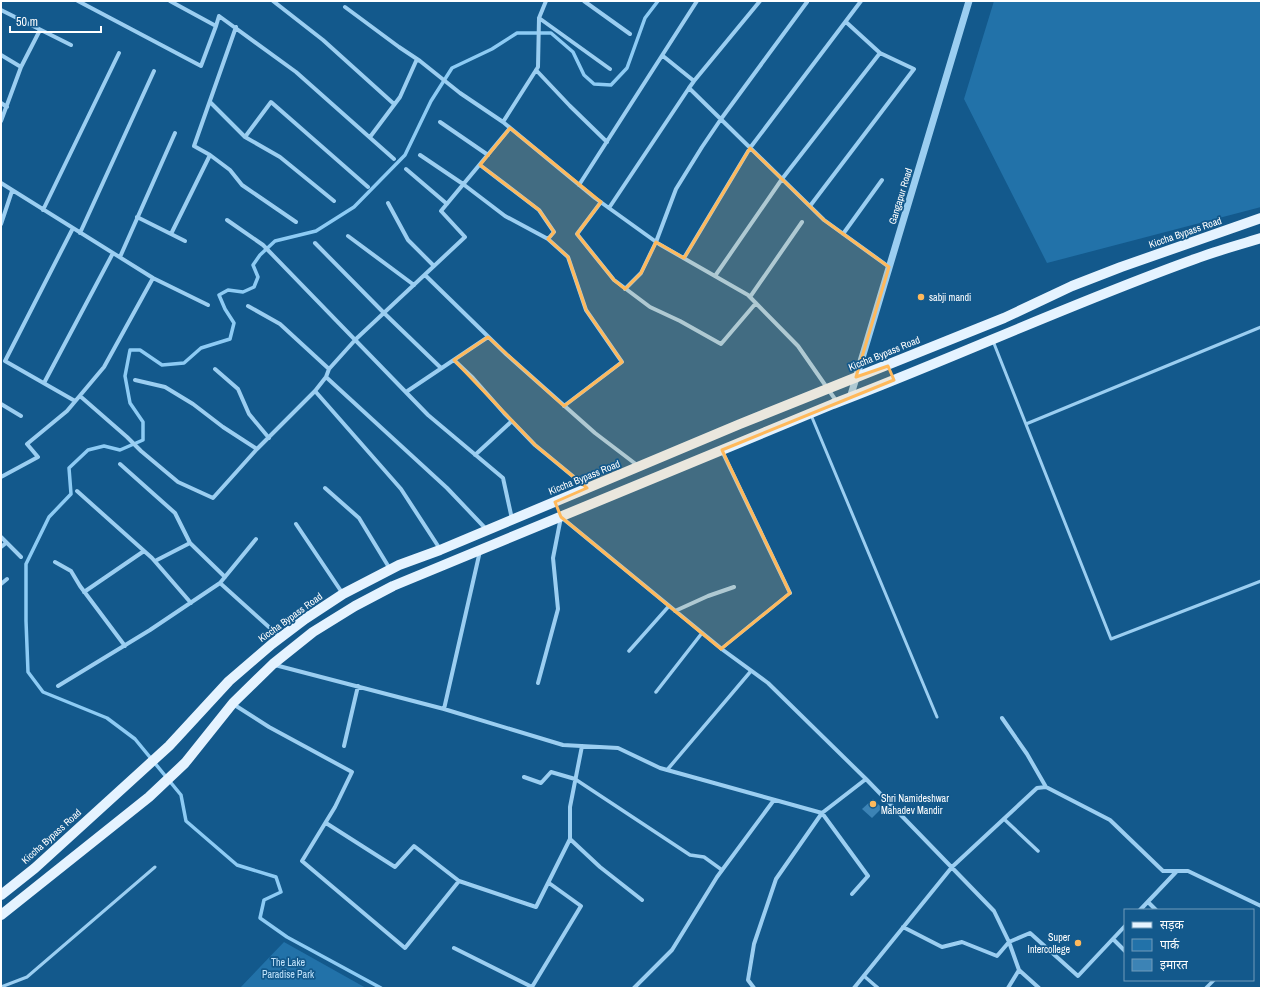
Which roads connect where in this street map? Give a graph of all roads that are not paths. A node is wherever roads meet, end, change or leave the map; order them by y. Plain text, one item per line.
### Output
1 (78, 1) edge
2 (170, 1) edge
3 (273, 1) edge
4 (546, 1) edge
5 (584, 1) edge
6 (697, 1) edge
7 (760, 1) edge
8 (861, 1) edge
9 (969, 1) edge
10 (806, 2) dead end
11 (345, 7) dead end
12 (1, 10) edge
13 (539, 18) junction
14 (846, 22) junction
15 (216, 26) junction
16 (236, 27) junction
17 (40, 30) junction
18 (630, 34) dead end
19 (71, 45) dead end
20 (119, 53) dead end
21 (880, 53) junction
22 (1, 55) edge
23 (663, 56) junction
24 (417, 59) junction
25 (21, 67) junction
26 (610, 69) dead end
27 (536, 70) junction
28 (154, 71) dead end
29 (694, 82) junction
30 (689, 88) junction
31 (210, 102) junction
32 (1, 103) edge
33 (394, 104) junction
34 (7, 107) junction
35 (721, 119) junction
36 (1, 121) edge
37 (440, 122) dead end
38 (503, 122) junction
39 (510, 128) junction
40 (175, 133) dead end
41 (245, 137) junction
42 (370, 137) junction
43 (608, 142) junction
44 (750, 148) junction
45 (210, 155) junction
46 (420, 155) dead end
47 (488, 155) junction
48 (394, 159) dead end
49 (480, 165) junction
50 (406, 169) dead end
51 (782, 179) junction
52 (882, 180) dead end
53 (1, 183) edge
54 (463, 184) junction
55 (579, 186) junction
56 (368, 188) dead end
57 (12, 192) junction
58 (334, 201) dead end
59 (601, 202) junction
60 (388, 203) dead end
61 (447, 204) junction
62 (810, 206) junction
63 (609, 208) junction
64 (43, 210) junction
65 (137, 217) junction
66 (1261, 218) edge
67 (228, 220) dead end
68 (296, 222) dead end
69 (802, 222) dead end
70 (1, 224) edge
71 (73, 228) junction
72 (80, 233) junction
73 (171, 234) junction
74 (843, 234) junction
75 (348, 236) dead end
76 (1261, 238) edge
77 (548, 239) junction
78 (185, 241) dead end
79 (656, 242) junction
80 (315, 243) dead end
81 (113, 253) junction
82 (120, 257) junction
83 (684, 258) junction
84 (434, 266) junction
85 (889, 267) junction
86 (425, 275) junction
87 (715, 276) junction
88 (153, 278) junction
89 (414, 285) junction
90 (625, 289) junction
91 (750, 297) junction
92 (756, 303) junction
93 (208, 304) dead end
94 (248, 306) dead end
95 (384, 313) junction
96 (1261, 327) edge
97 (488, 337) junction
98 (993, 339) junction
99 (356, 340) junction
100 (454, 360) junction
101 (888, 366) junction
102 (441, 368) junction
103 (215, 369) dead end
104 (329, 369) junction
105 (326, 377) junction
106 (856, 377) junction
107 (135, 380) dead end
108 (894, 380) junction
109 (44, 383) junction
110 (828, 388) junction
111 (315, 391) junction
112 (406, 392) junction
113 (80, 396) junction
114 (805, 398) junction
115 (850, 398) junction
116 (75, 401) junction
117 (837, 403) junction
118 (1, 404) edge
119 (564, 406) junction
120 (810, 414) junction
121 (21, 416) dead end
122 (512, 421) junction
123 (1026, 424) junction
124 (268, 438) junction
125 (258, 449) junction
126 (722, 450) junction
127 (475, 455) junction
128 (120, 464) dead end
129 (639, 467) junction
130 (1, 477) edge
131 (644, 482) junction
132 (326, 488) dead end
133 (587, 488) junction
134 (77, 491) dead end
135 (555, 502) junction
136 (561, 517) junction
137 (512, 519) junction
138 (296, 524) dead end
139 (487, 530) junction
140 (1, 538) edge
141 (256, 539) dead end
142 (6, 543) junction
143 (190, 543) junction
144 (1, 548) edge
145 (440, 550) junction
146 (481, 550) junction
147 (144, 551) junction
148 (21, 557) dead end
149 (155, 561) junction
150 (55, 562) dead end
151 (390, 570) junction
152 (225, 576) junction
153 (7, 579) dead end
154 (1261, 581) edge
155 (220, 583) junction
156 (1, 584) edge
157 (734, 587) dead end
158 (84, 592) junction
159 (790, 593) joint
160 (340, 596) junction
161 (191, 602) junction
162 (669, 606) junction
163 (675, 611) junction
164 (344, 613) junction
165 (702, 633) junction
166 (280, 637) junction
167 (125, 646) junction
168 (721, 649) junction
169 (629, 651) dead end
170 (273, 664) junction
171 (751, 671) junction
172 (538, 683) dead end
173 (58, 686) dead end
174 (358, 686) junction
175 (656, 692) dead end
176 (233, 703) junction
177 (444, 709) junction
178 (937, 717) dead end
179 (1002, 718) dead end
180 (344, 746) dead end
181 (582, 746) junction
182 (667, 770) junction
183 (524, 777) dead end
184 (575, 779) junction
185 (866, 779) junction
186 (1046, 787) junction
187 (774, 800) junction
188 (822, 814) junction
189 (1004, 819) junction
190 (326, 823) junction
191 (570, 839) junction
192 (1038, 851) dead end
193 (155, 867) dead end
194 (952, 867) junction
195 (722, 870) junction
196 (1176, 872) junction
197 (459, 881) junction
198 (549, 882) junction
199 (852, 894) dead end
200 (1, 895) edge
201 (642, 900) dead end
202 (1148, 902) junction
203 (1261, 906) edge
204 (1141, 909) edge
205 (1155, 909) edge
206 (1, 915) edge
207 (903, 927) junction
208 (1124, 927) edge
209 (1112, 939) junction
210 (1010, 942) junction
211 (454, 948) dead end
212 (1124, 950) edge
213 (1019, 970) junction
214 (864, 976) junction
215 (1, 987) edge
216 (634, 988) edge
217 (754, 988) edge
218 (854, 988) edge
219 (878, 988) edge
220 (1008, 988) edge
221 (1038, 988) edge

1 - 15 street
2 - 15 street
3 - 33 street
4 - 13 street
5 - 18 street
6 - 23 street
7 - 29 street
8 - 14 street
9 - 85 street, Gangapur Road
10 - 35 street
11 - 24 street
12 - 17 street
13 - 26 street
13 - 27 street
14 - 21 street
14 - 44 street
15 - 16 street
16 - 31 street
16 - 42 street
17 - 19 street
17 - 25 street
20 - 64 street
21 - 51 street
21 - 62 street
22 - 25 street
23 - 29 street
23 - 43 street
24 - 33 street
24 - 38 street
25 - 34 street
27 - 38 street
27 - 43 street
28 - 72 street
29 - 30 street
30 - 35 street
30 - 63 street
31 - 41 street
31 - 45 street
32 - 34 street
33 - 42 street
34 - 36 street
35 - 44 street
35 - 79 street
37 - 47 street
38 - 39 street
39 - 47 street
39 - 55 street
40 - 65 street
41 - 56 street
41 - 58 street
42 - 48 street
43 - 55 street
44 - 51 street
44 - 83 street
45 - 68 street
45 - 73 street
46 - 54 street
47 - 49 street
49 - 54 street
49 - 77 street
50 - 61 street
51 - 62 street
51 - 87 street
52 - 74 street
53 - 57 street
54 - 61 street
54 - 77 street
55 - 59 street
57 - 64 street
57 - 70 street
59 - 63 street
59 - 90 street
60 - 84 street
61 - 84 street
62 - 74 street
63 - 79 street
64 - 71 street
65 - 73 street
65 - 82 street
66 - 101 main road, Kiccha Bypass Road
67 - 99 street
69 - 91 street
71 - 72 street
71 - 109 street
72 - 81 street
73 - 78 street
74 - 85 street
75 - 89 street
76 - 98 main road
77 - 119 street
79 - 83 street
79 - 90 street
80 - 95 street
81 - 82 street
81 - 109 street
82 - 88 street
83 - 87 street
84 - 86 street
85 - 106 street, Gangapur Road
86 - 89 street
86 - 97 street
87 - 91 street
88 - 93 street
88 - 113 street
89 - 95 street
90 - 92 street
91 - 92 street
92 - 110 street
94 - 104 street
95 - 99 street
95 - 102 street
96 - 123 lane
97 - 100 street
97 - 119 street
98 - 108 main road
98 - 123 lane
99 - 104 street
99 - 112 street
100 - 102 street
100 - 122 street
101 - 106 main road, Kiccha Bypass Road
101 - 108 main road
102 - 112 street
103 - 124 street
104 - 105 street
105 - 111 street
105 - 139 street
106 - 110 main road, Kiccha Bypass Road
106 - 115 street, Gangapur Road
107 - 125 street
108 - 115 main road
109 - 116 street
110 - 114 main road, Kiccha Bypass Road
110 - 117 street
111 - 124 street
111 - 145 street
112 - 127 street
113 - 116 street
113 - 125 street
114 - 120 main road
114 - 129 main road, Kiccha Bypass Road
115 - 117 main road
116 - 130 street
117 - 120 main road
118 - 121 street
119 - 129 street
120 - 126 main road
120 - 178 lane
122 - 127 street
122 - 133 street
123 - 154 lane
124 - 125 street
126 - 131 main road
126 - 159 street
127 - 137 street
128 - 143 street
129 - 131 main road
129 - 133 main road, Kiccha Bypass Road
131 - 136 main road
132 - 151 street
133 - 135 main road, Kiccha Bypass Road
134 - 147 street
135 - 136 main road
135 - 137 main road, Kiccha Bypass Road
136 - 146 main road
136 - 162 street
136 - 172 street
137 - 139 main road, Kiccha Bypass Road
138 - 160 street
139 - 145 main road, Kiccha Bypass Road
140 - 142 street
141 - 152 street
142 - 144 street
142 - 148 street
143 - 149 street
143 - 152 street
145 - 151 main road, Kiccha Bypass Road
146 - 164 main road
146 - 177 street
147 - 149 street
147 - 158 street
149 - 161 street
150 - 158 street
151 - 160 main road, Kiccha Bypass Road
152 - 155 street
153 - 156 street
155 - 161 street
155 - 166 street
157 - 163 street
158 - 167 street
159 - 168 street
160 - 164 main road
160 - 166 main road, Kiccha Bypass Road
161 - 167 street
162 - 163 street
162 - 169 street
163 - 165 street
164 - 170 main road
165 - 168 street
165 - 175 street
166 - 200 main road, Kiccha Bypass Road
167 - 173 street
168 - 171 street
170 - 174 street
170 - 176 main road
171 - 182 street
171 - 185 street
174 - 177 street
174 - 180 street
176 - 190 street
176 - 206 main road
177 - 181 street
179 - 186 street
181 - 182 street
181 - 184 street
182 - 187 street
183 - 184 street
184 - 191 street
184 - 195 street
185 - 188 street
185 - 194 street
186 - 189 street
186 - 196 street
187 - 188 street
187 - 195 street
188 - 199 street
188 - 217 street
189 - 192 street
189 - 194 street
190 - 197 street
190 - 197 street
191 - 198 street
191 - 201 street
193 - 215 lane
194 - 207 street
194 - 210 street
195 - 216 street
196 - 202 street
196 - 203 street
197 - 198 street
198 - 211 street
202 - 204 street
202 - 205 street
207 - 210 street
207 - 214 street
208 - 209 street
209 - 210 street
209 - 212 street
210 - 213 street
213 - 220 street
213 - 221 street
214 - 218 street
214 - 219 street

